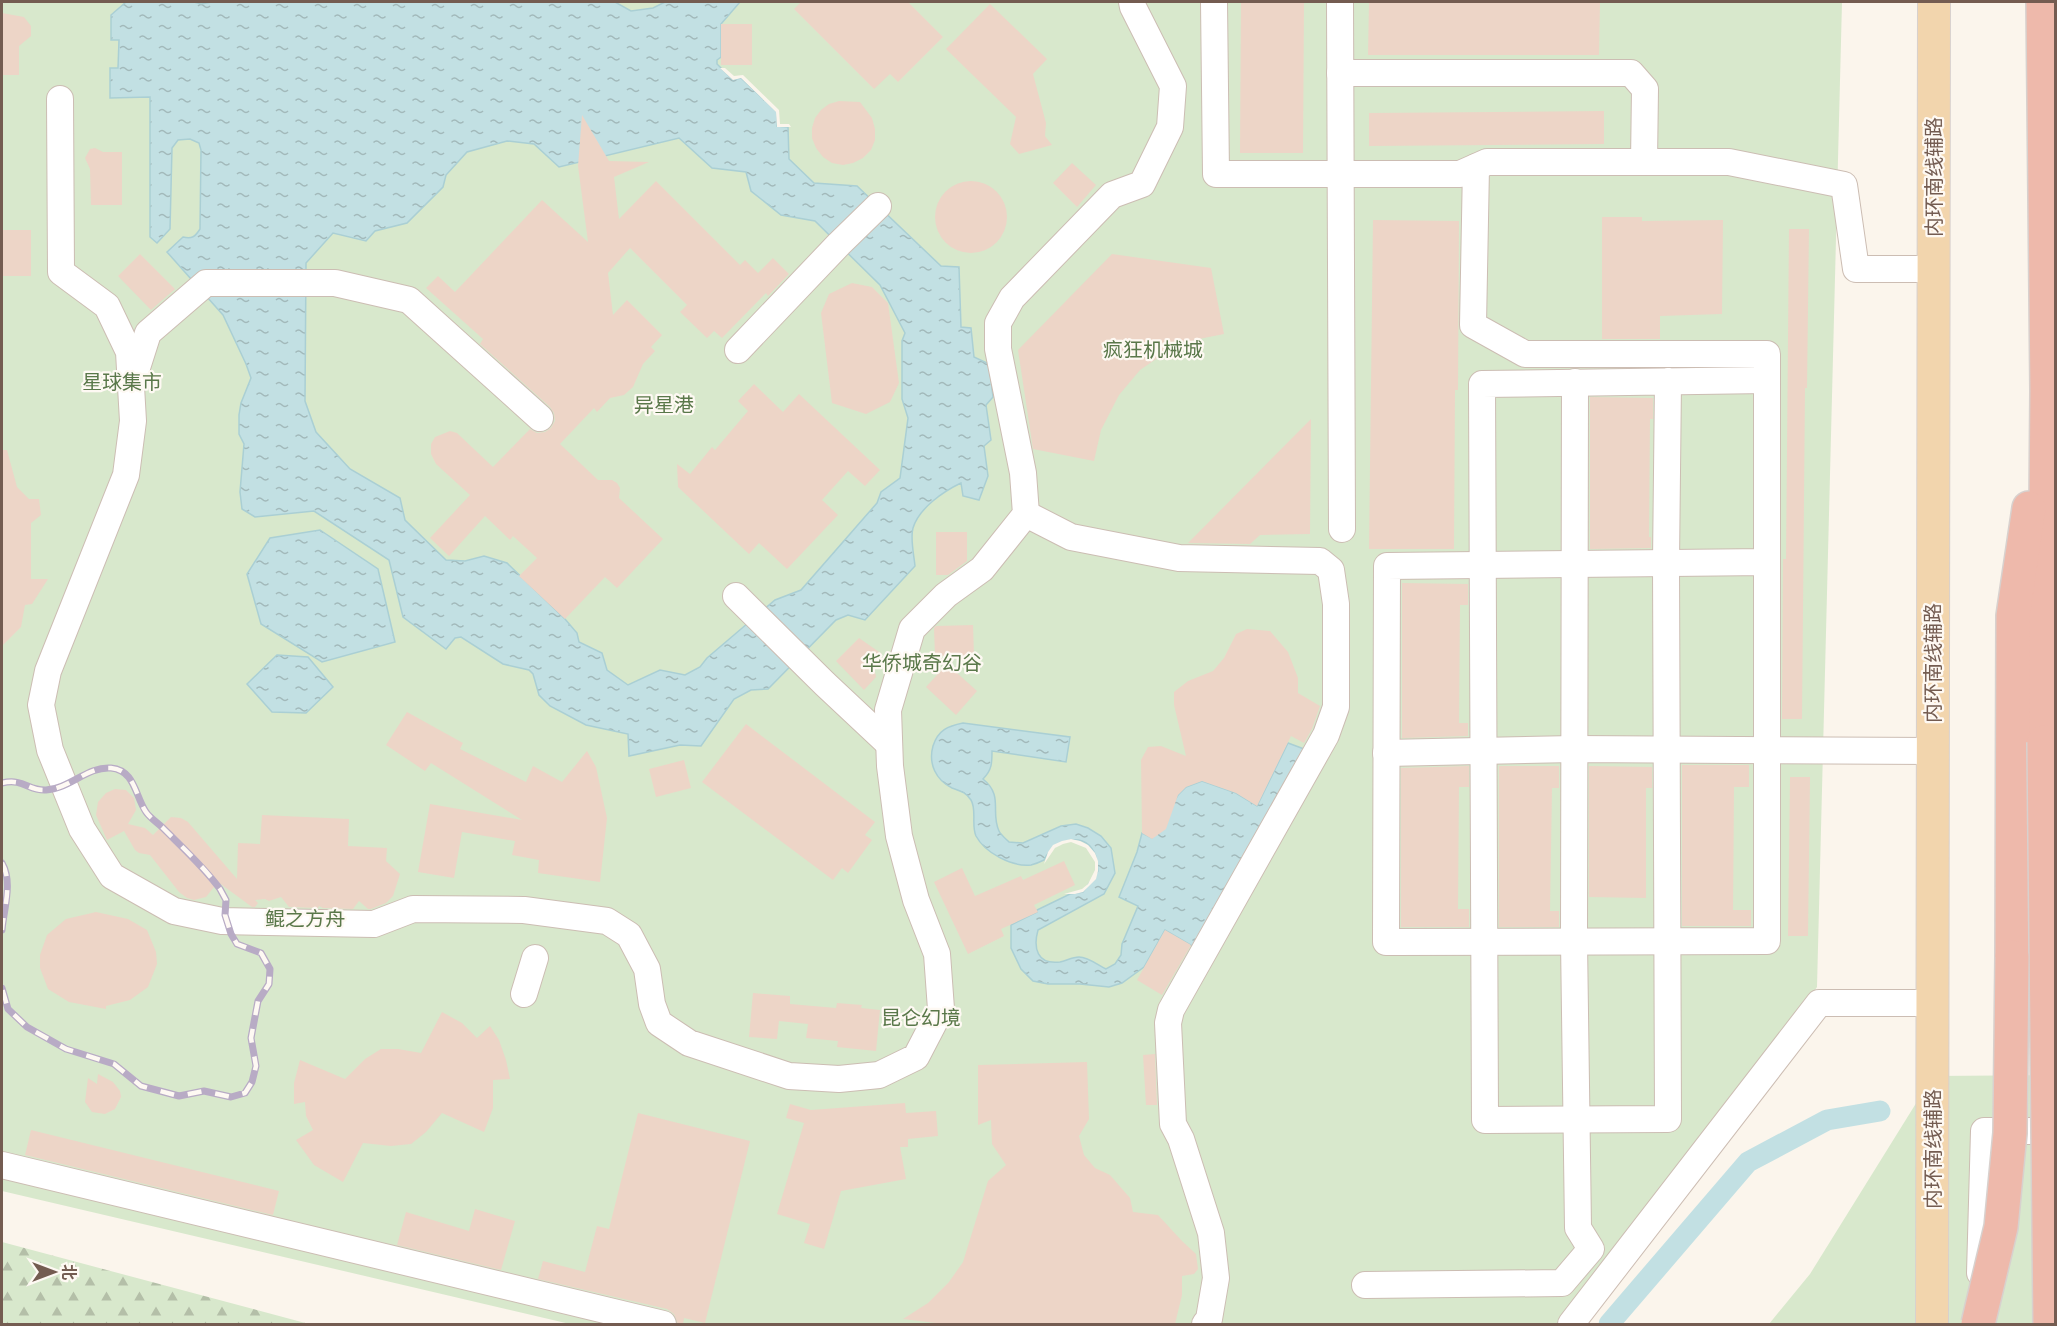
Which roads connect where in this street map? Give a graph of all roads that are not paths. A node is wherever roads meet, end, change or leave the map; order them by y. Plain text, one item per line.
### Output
1 (1132, 2) edge
2 (1214, 2) edge
3 (1340, 2) edge
4 (1934, 2) edge
5 (2043, 2) edge
6 (1340, 73) junction
7 (60, 99) dead end
8 (1644, 162) junction
9 (1476, 167) junction
10 (1340, 174) junction
11 (878, 206) dead end
12 (1934, 269) junction
13 (738, 350) dead end
14 (1767, 380) junction
15 (1668, 381) junction
16 (1575, 382) junction
17 (131, 387) junction
18 (2047, 391) junction
19 (540, 418) dead end
20 (1026, 514) junction
21 (1342, 530) dead end
22 (1767, 562) junction
23 (1666, 563) junction
24 (1574, 564) junction
25 (1483, 565) junction
26 (736, 596) dead end
27 (889, 744) junction
28 (1574, 749) junction
29 (1666, 749) junction
30 (1767, 749) junction
31 (1933, 751) junction
32 (1483, 752) junction
33 (1386, 753) junction
34 (1574, 941) junction
35 (1667, 941) junction
36 (1483, 942) junction
37 (534, 958) dead end
38 (524, 994) dead end
39 (1933, 1003) junction
40 (1577, 1119) junction
41 (2055, 1131) edge
42 (2, 1165) edge
43 (1933, 1232) junction
44 (1365, 1285) dead end
45 (663, 1324) edge
46 (1205, 1324) edge
47 (1571, 1324) edge
48 (1932, 1324) edge
49 (1947, 1324) edge
50 (1978, 1324) edge
51 (2050, 1324) edge

1 - 20 street
2 - 10 street
3 - 6 street
4 - 12 main road, 内环南线辅路
5 - 18 highway
6 - 8 street
6 - 10 street
7 - 17 street
8 - 9 street
8 - 12 street
9 - 10 street
9 - 14 street
10 - 21 street
11 - 13 street
12 - 31 main road, 内环南线辅路
14 - 15 street
14 - 22 street
15 - 16 street
15 - 23 street
16 - 24 street
16 - 25 street
17 - 19 street
17 - 27 street
18 - 50 highway, bridge
18 - 51 highway, bridge
20 - 27 street
20 - 46 street
22 - 23 street
22 - 30 street
23 - 24 street
23 - 29 street
24 - 25 street
24 - 28 street
25 - 32 street
25 - 33 street
26 - 27 street
28 - 29 street
28 - 32 street
28 - 34 street
29 - 30 street
29 - 35 street
30 - 31 street
30 - 35 street
31 - 39 main road, 内环南线辅路
32 - 33 street
32 - 36 street
33 - 36 street
34 - 35 street
34 - 36 street
34 - 40 street
35 - 40 street
36 - 40 street
37 - 38 street
39 - 43 main road, 内环南线辅路
39 - 47 street
40 - 44 street
41 - 50 street
42 - 45 street
43 - 48 main road, 内环南线辅路
43 - 49 main road

